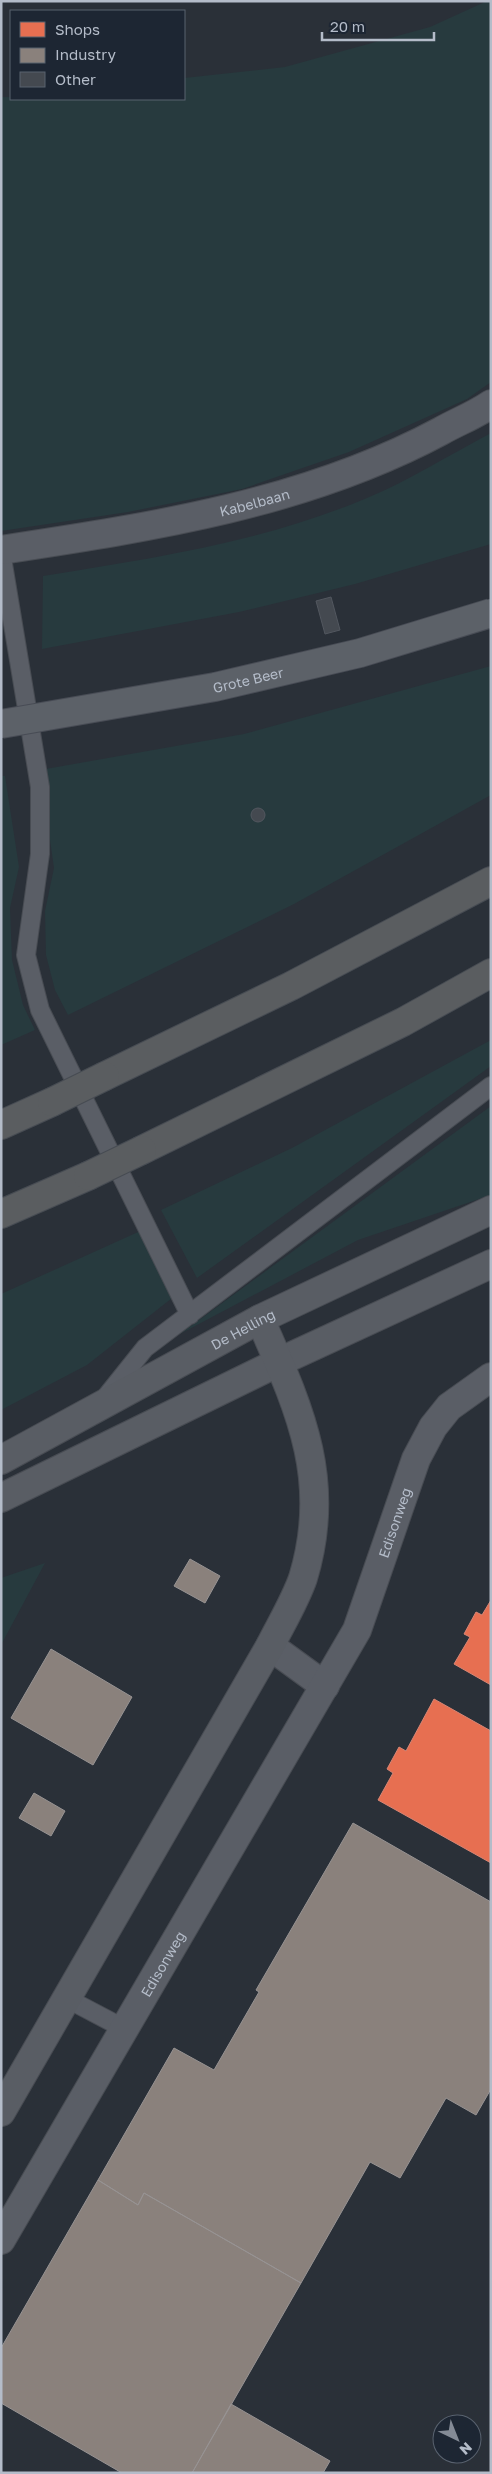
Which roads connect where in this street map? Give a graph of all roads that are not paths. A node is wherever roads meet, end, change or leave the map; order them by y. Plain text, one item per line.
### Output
1 (491, 404) edge
2 (1, 551) edge
3 (491, 614) edge
4 (1, 724) edge
5 (491, 881) edge
6 (491, 973) edge
7 (491, 1086) edge
8 (1, 1125) edge
9 (491, 1210) edge
10 (1, 1214) edge
11 (491, 1264) edge
12 (190, 1315) junction
13 (260, 1319) junction
14 (279, 1362) junction
15 (491, 1378) edge
16 (97, 1408) junction
17 (1, 1460) edge
18 (1, 1498) edge
19 (270, 1646) junction
20 (325, 1686) junction
21 (66, 1998) junction
22 (124, 2028) junction
23 (1, 2112) edge
24 (1, 2240) edge

1 - 2 street, Kabelbaan
2 - 12 lane
3 - 4 main road, Grote Beer, bridge
5 - 8 highway, bridge
6 - 10 highway, bridge
7 - 12 lane
9 - 13 street, De Helling
11 - 14 street
12 - 16 lane
13 - 14 street
13 - 16 street, De Helling
14 - 18 street
14 - 19 street
15 - 20 street, Edisonweg
16 - 17 street, De Helling
19 - 20 street
19 - 21 street
20 - 22 street, Edisonweg
21 - 22 lane
21 - 23 street
22 - 24 street, Edisonweg

